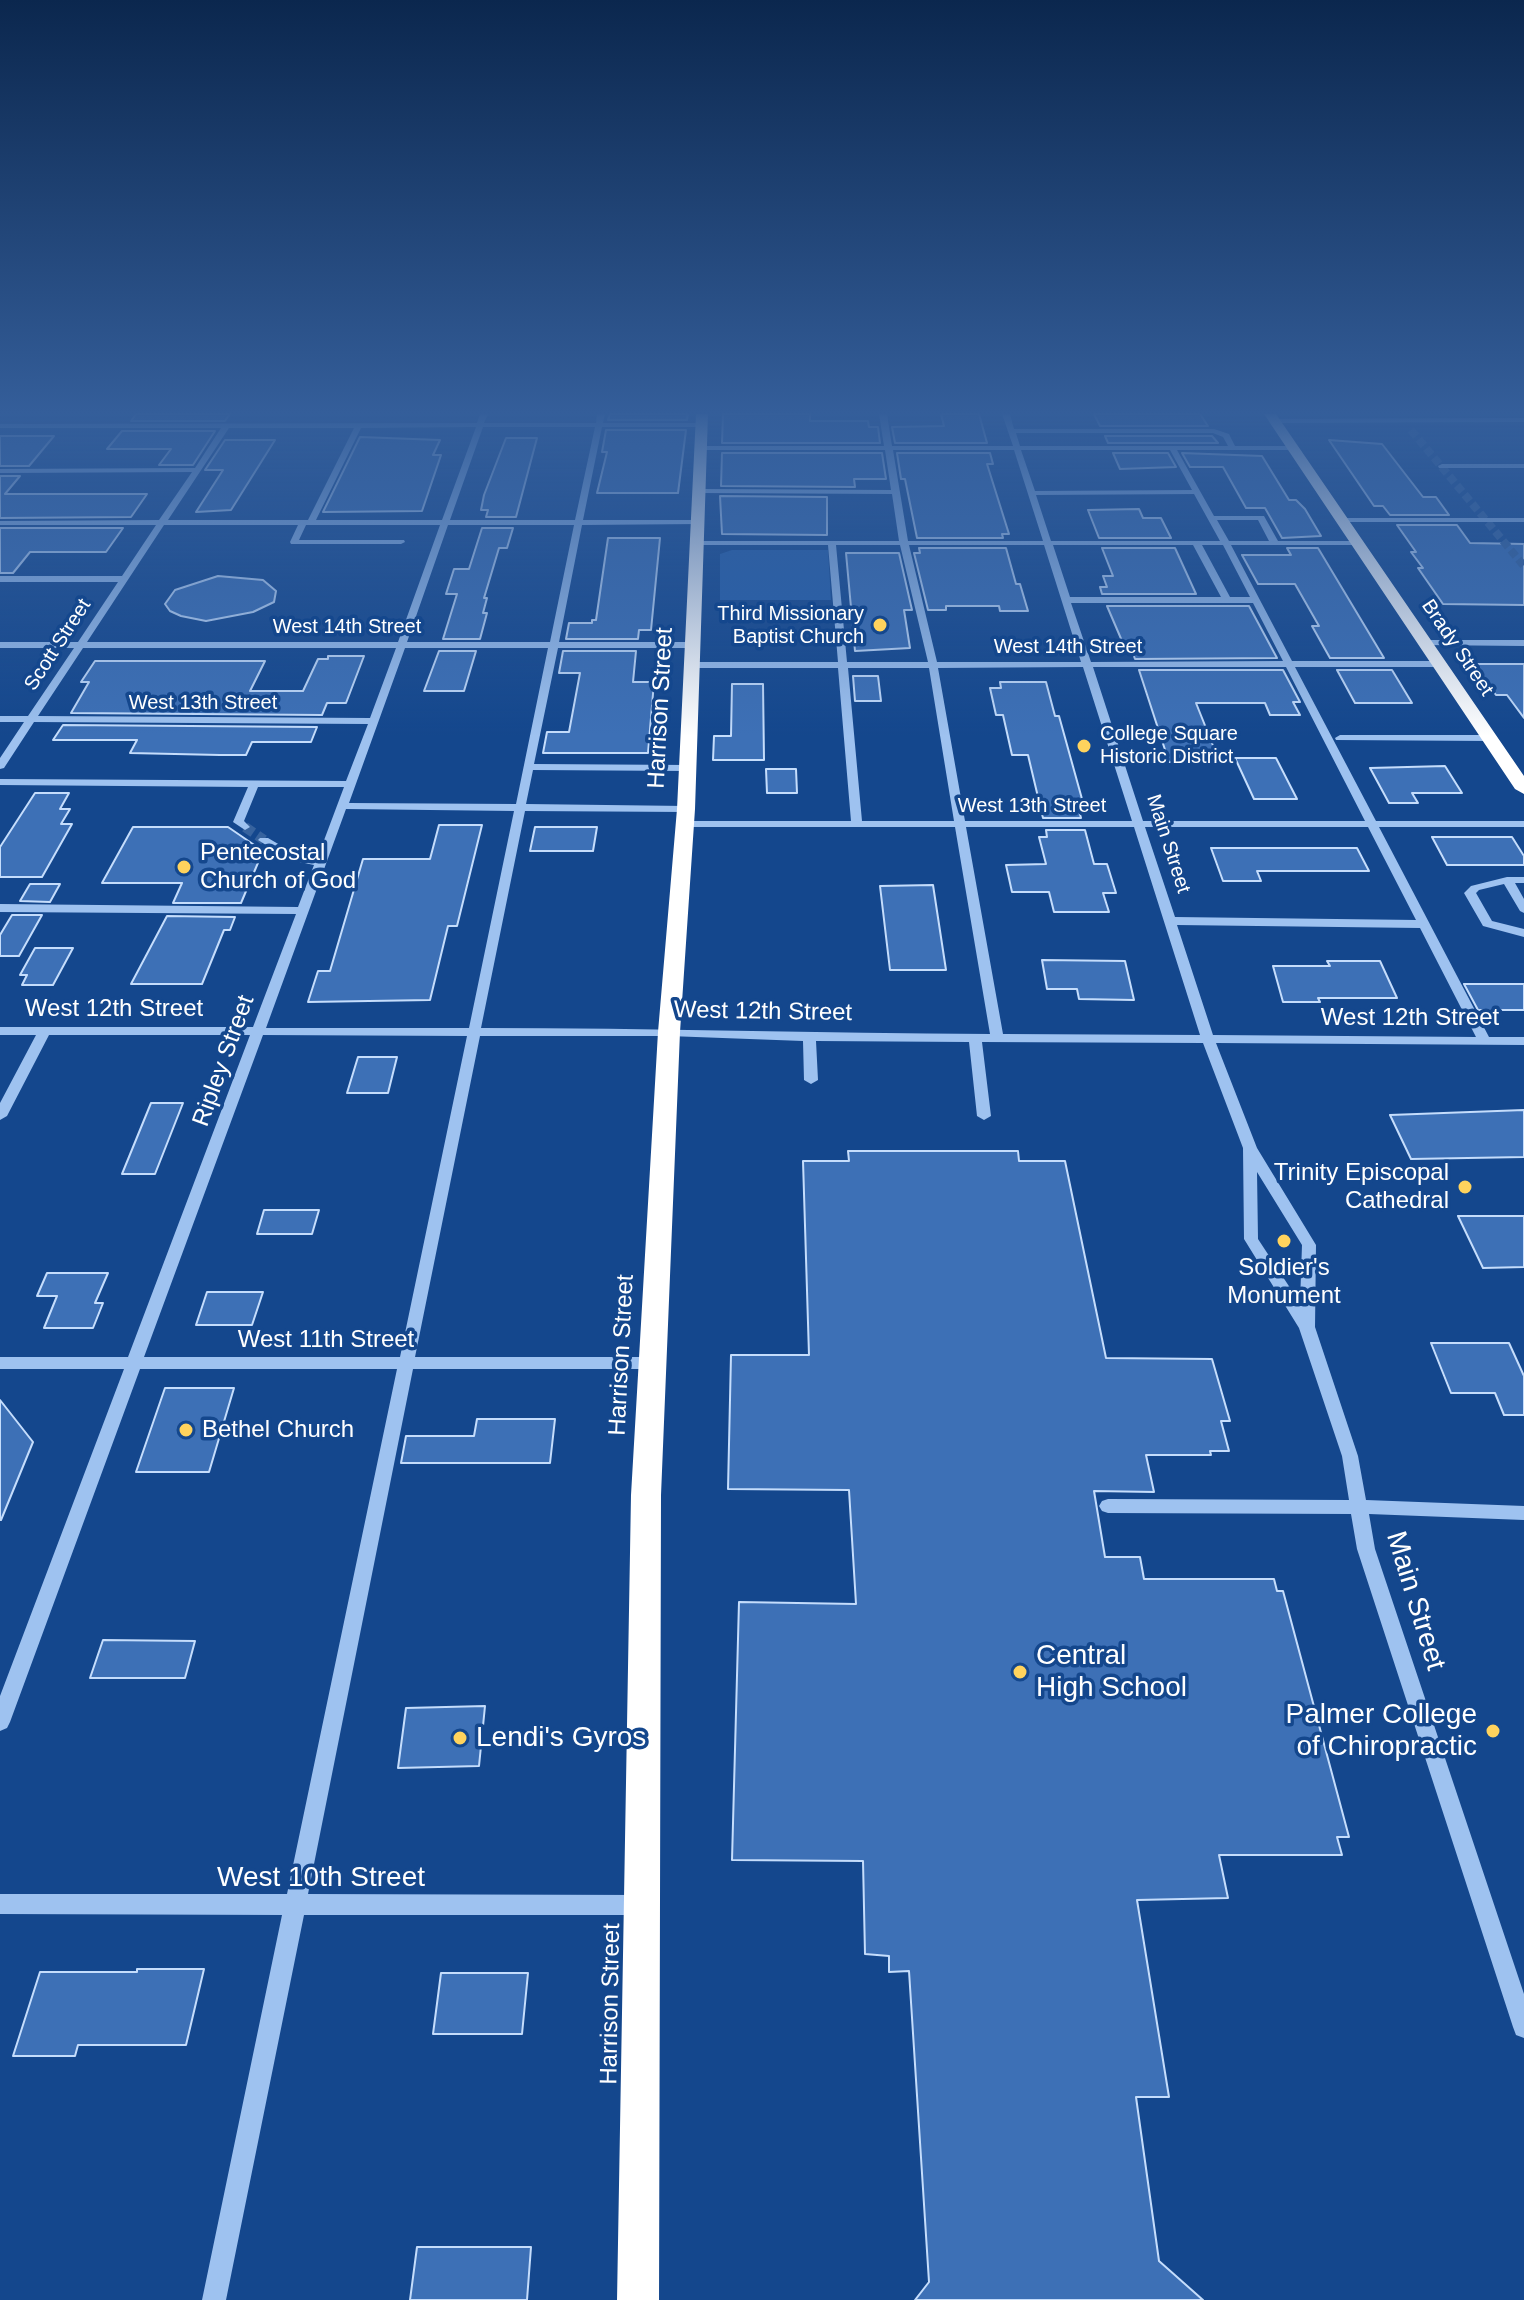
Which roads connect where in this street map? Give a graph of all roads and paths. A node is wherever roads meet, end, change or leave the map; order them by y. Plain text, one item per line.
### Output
1 (700, 521) edge
2 (901, 521) edge
3 (1042, 521) edge
4 (1214, 521) edge
5 (1263, 521) edge
6 (1345, 521) edge
7 (161, 522) junction
8 (578, 522) junction
9 (0, 523) edge
10 (307, 523) junction
11 (446, 523) junction
12 (699, 532) junction
13 (401, 542) dead end
14 (832, 543) junction
15 (904, 543) junction
16 (1196, 543) junction
17 (1226, 543) junction
18 (1275, 543) junction
19 (1359, 543) junction
20 (1049, 544) junction
21 (0, 579) edge
22 (123, 579) junction
23 (1067, 600) junction
24 (1227, 600) junction
25 (1255, 600) junction
26 (1427, 643) junction
27 (1524, 643) edge
28 (555, 644) junction
29 (0, 645) edge
30 (78, 645) junction
31 (402, 645) junction
32 (694, 655) junction
33 (1289, 664) junction
34 (1442, 664) junction
35 (843, 665) junction
36 (933, 665) junction
37 (1088, 665) junction
38 (0, 719) edge
39 (31, 720) junction
40 (374, 721) junction
41 (1340, 738) dead end
42 (1490, 738) junction
43 (0, 766) edge
44 (530, 767) junction
45 (688, 768) junction
46 (0, 782) edge
47 (254, 784) junction
48 (349, 784) junction
49 (1524, 789) edge
50 (342, 806) junction
51 (522, 807) junction
52 (685, 816) junction
53 (857, 824) junction
54 (960, 824) junction
55 (1139, 824) junction
56 (1372, 824) junction
57 (1524, 824) edge
58 (245, 827) dead end
59 (264, 840) tunnel mouth
60 (321, 863) junction
61 (1507, 880) junction
62 (1524, 880) edge
63 (0, 908) edge
64 (1524, 909) edge
65 (303, 911) junction
66 (1170, 921) junction
67 (1424, 924) junction
68 (1524, 933) edge
69 (0, 1031) edge
70 (45, 1031) junction
71 (258, 1032) junction
72 (474, 1032) junction
73 (669, 1032) junction
74 (809, 1037) junction
75 (975, 1037) junction
76 (997, 1037) junction
77 (1208, 1039) junction
78 (1485, 1041) junction
79 (1524, 1041) edge
80 (811, 1080) dead end
81 (0, 1116) edge
82 (984, 1116) dead end
83 (1250, 1148) junction
84 (1307, 1327) junction
85 (0, 1363) edge
86 (135, 1363) junction
87 (652, 1363) junction
88 (408, 1364) junction
89 (1108, 1506) dead end
90 (1359, 1507) junction
91 (1524, 1513) edge
92 (0, 1722) edge
93 (0, 1904) edge
94 (642, 1905) junction
95 (294, 1907) junction
96 (1524, 2027) edge
97 (214, 2300) edge
98 (638, 2300) edge

1 - 12 highway, Harrison Street
2 - 15 street
3 - 20 street, Main Street
4 - 17 street
5 - 18 street
6 - 19 highway, Brady Street
7 - 9 street
7 - 10 street
7 - 22 street, Scott Street
8 - 11 street
8 - 12 street
8 - 28 street
10 - 11 street
10 - 13 street
11 - 31 street, Ripley Street
12 - 14 street
12 - 32 highway, Harrison Street
14 - 15 street
14 - 35 street
15 - 20 street
15 - 36 street
16 - 17 street
16 - 20 street
16 - 24 street
17 - 18 street
17 - 25 street
18 - 19 street
19 - 26 highway, Brady Street
20 - 23 street, Main Street
21 - 22 street
22 - 30 street, Scott Street
23 - 24 street
23 - 37 street, Main Street
24 - 25 street
25 - 33 street
26 - 27 street
26 - 34 highway, Brady Street
28 - 31 street, West 14th Street
28 - 32 street, West 14th Street
28 - 44 street
29 - 30 street, West 14th Street
30 - 31 street, West 14th Street
30 - 39 street, Scott Street
31 - 40 street, Ripley Street
32 - 35 street, West 14th Street
32 - 45 highway, Harrison Street
33 - 34 street, West 14th Street
33 - 37 street, West 14th Street
33 - 56 street
34 - 42 highway, Brady Street
35 - 36 street, West 14th Street
35 - 53 street
36 - 37 street, West 14th Street
36 - 54 street
37 - 55 street, Main Street
38 - 39 street, West 13th Street
39 - 40 street, West 13th Street
39 - 43 street, Scott Street
40 - 48 street, Ripley Street
41 - 42 street
42 - 49 highway, Brady Street
44 - 45 street
44 - 51 street
45 - 52 highway, Harrison Street
46 - 47 street
47 - 48 street
47 - 58 street
48 - 50 street, Ripley Street
50 - 51 street, West 13th Street
50 - 60 street, Ripley Street
51 - 52 street, West 13th Street
51 - 72 street
52 - 53 street, West 13th Street
52 - 73 highway, Harrison Street
53 - 54 street, West 13th Street
54 - 55 street, West 13th Street
54 - 76 street
55 - 56 street, West 13th Street
55 - 66 street, Main Street
56 - 57 street, West 13th Street
56 - 67 street
59 - 60 street
60 - 65 street, Ripley Street
61 - 62 street
61 - 64 street
61 - 68 street
63 - 65 street
65 - 71 street, Ripley Street
66 - 67 street
66 - 77 street, Main Street
67 - 78 street
69 - 70 street, West 12th Street
70 - 71 street, West 12th Street
70 - 81 street
71 - 72 street, West 12th Street
71 - 86 street, Ripley Street
72 - 73 street, West 12th Street
72 - 88 street
73 - 74 street, West 12th Street
73 - 87 highway, Harrison Street
74 - 75 street, West 12th Street
74 - 80 street
75 - 76 street, West 12th Street
75 - 82 street
76 - 77 street, West 12th Street
77 - 78 street, West 12th Street
77 - 83 street, Main Street
78 - 79 street, West 12th Street
83 - 84 street, Main Street
83 - 84 street, Main Street
84 - 90 street, Main Street
85 - 86 street, West 11th Street
86 - 88 street, West 11th Street
86 - 92 street, Ripley Street
87 - 88 street, West 11th Street
87 - 94 highway, Harrison Street
88 - 95 street
89 - 90 street
90 - 91 street
90 - 96 street, Main Street
93 - 95 street, West 10th Street
94 - 95 street, West 10th Street
94 - 98 highway, Harrison Street
95 - 97 street

